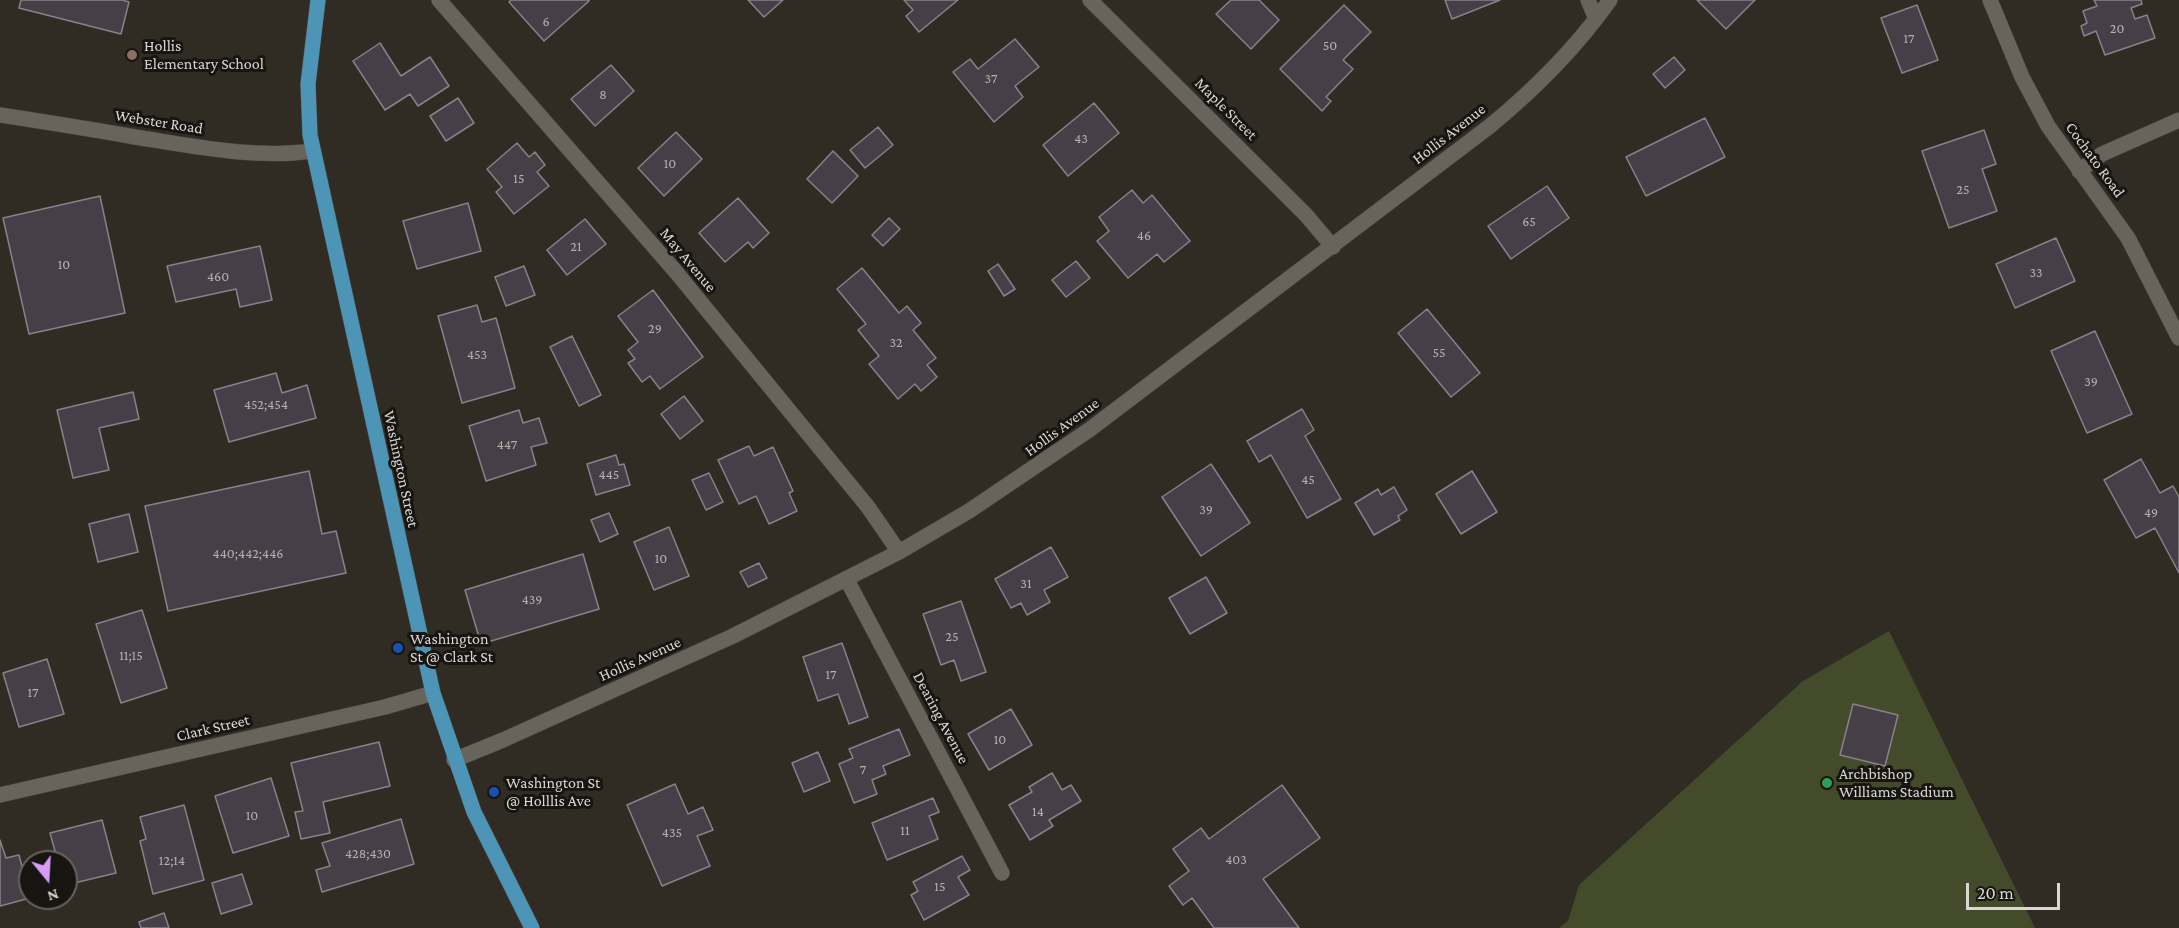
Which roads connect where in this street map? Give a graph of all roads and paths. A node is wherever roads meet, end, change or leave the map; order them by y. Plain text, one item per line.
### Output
1 (318, 0) edge
2 (439, 0) edge
3 (1090, 0) edge
4 (1588, 0) edge
5 (1610, 0) edge
6 (1990, 0) edge
7 (1596, 19) junction
8 (0, 115) edge
9 (2179, 120) edge
10 (312, 151) junction
11 (2079, 171) junction
12 (1333, 247) junction
13 (2179, 338) edge
14 (899, 552) junction
15 (847, 580) junction
16 (433, 693) junction
17 (454, 760) junction
18 (0, 795) edge
19 (1002, 873) dead end
20 (532, 928) edge

1 - 10 main road, Washington Street
2 - 14 street, May Avenue
3 - 12 street, Maple Street
4 - 7 street
5 - 7 street, Hollis Avenue
6 - 11 street, Cochato Road
7 - 12 street, Hollis Avenue
8 - 10 street, Webster Road
9 - 11 street
10 - 16 main road, Washington Street
11 - 13 street, Cochato Road
12 - 14 street, Hollis Avenue
14 - 15 street, Hollis Avenue
15 - 17 street, Hollis Avenue
15 - 19 street, Dearing Avenue
16 - 17 main road, Washington Street
16 - 18 street, Clark Street
17 - 20 main road, Washington Street

